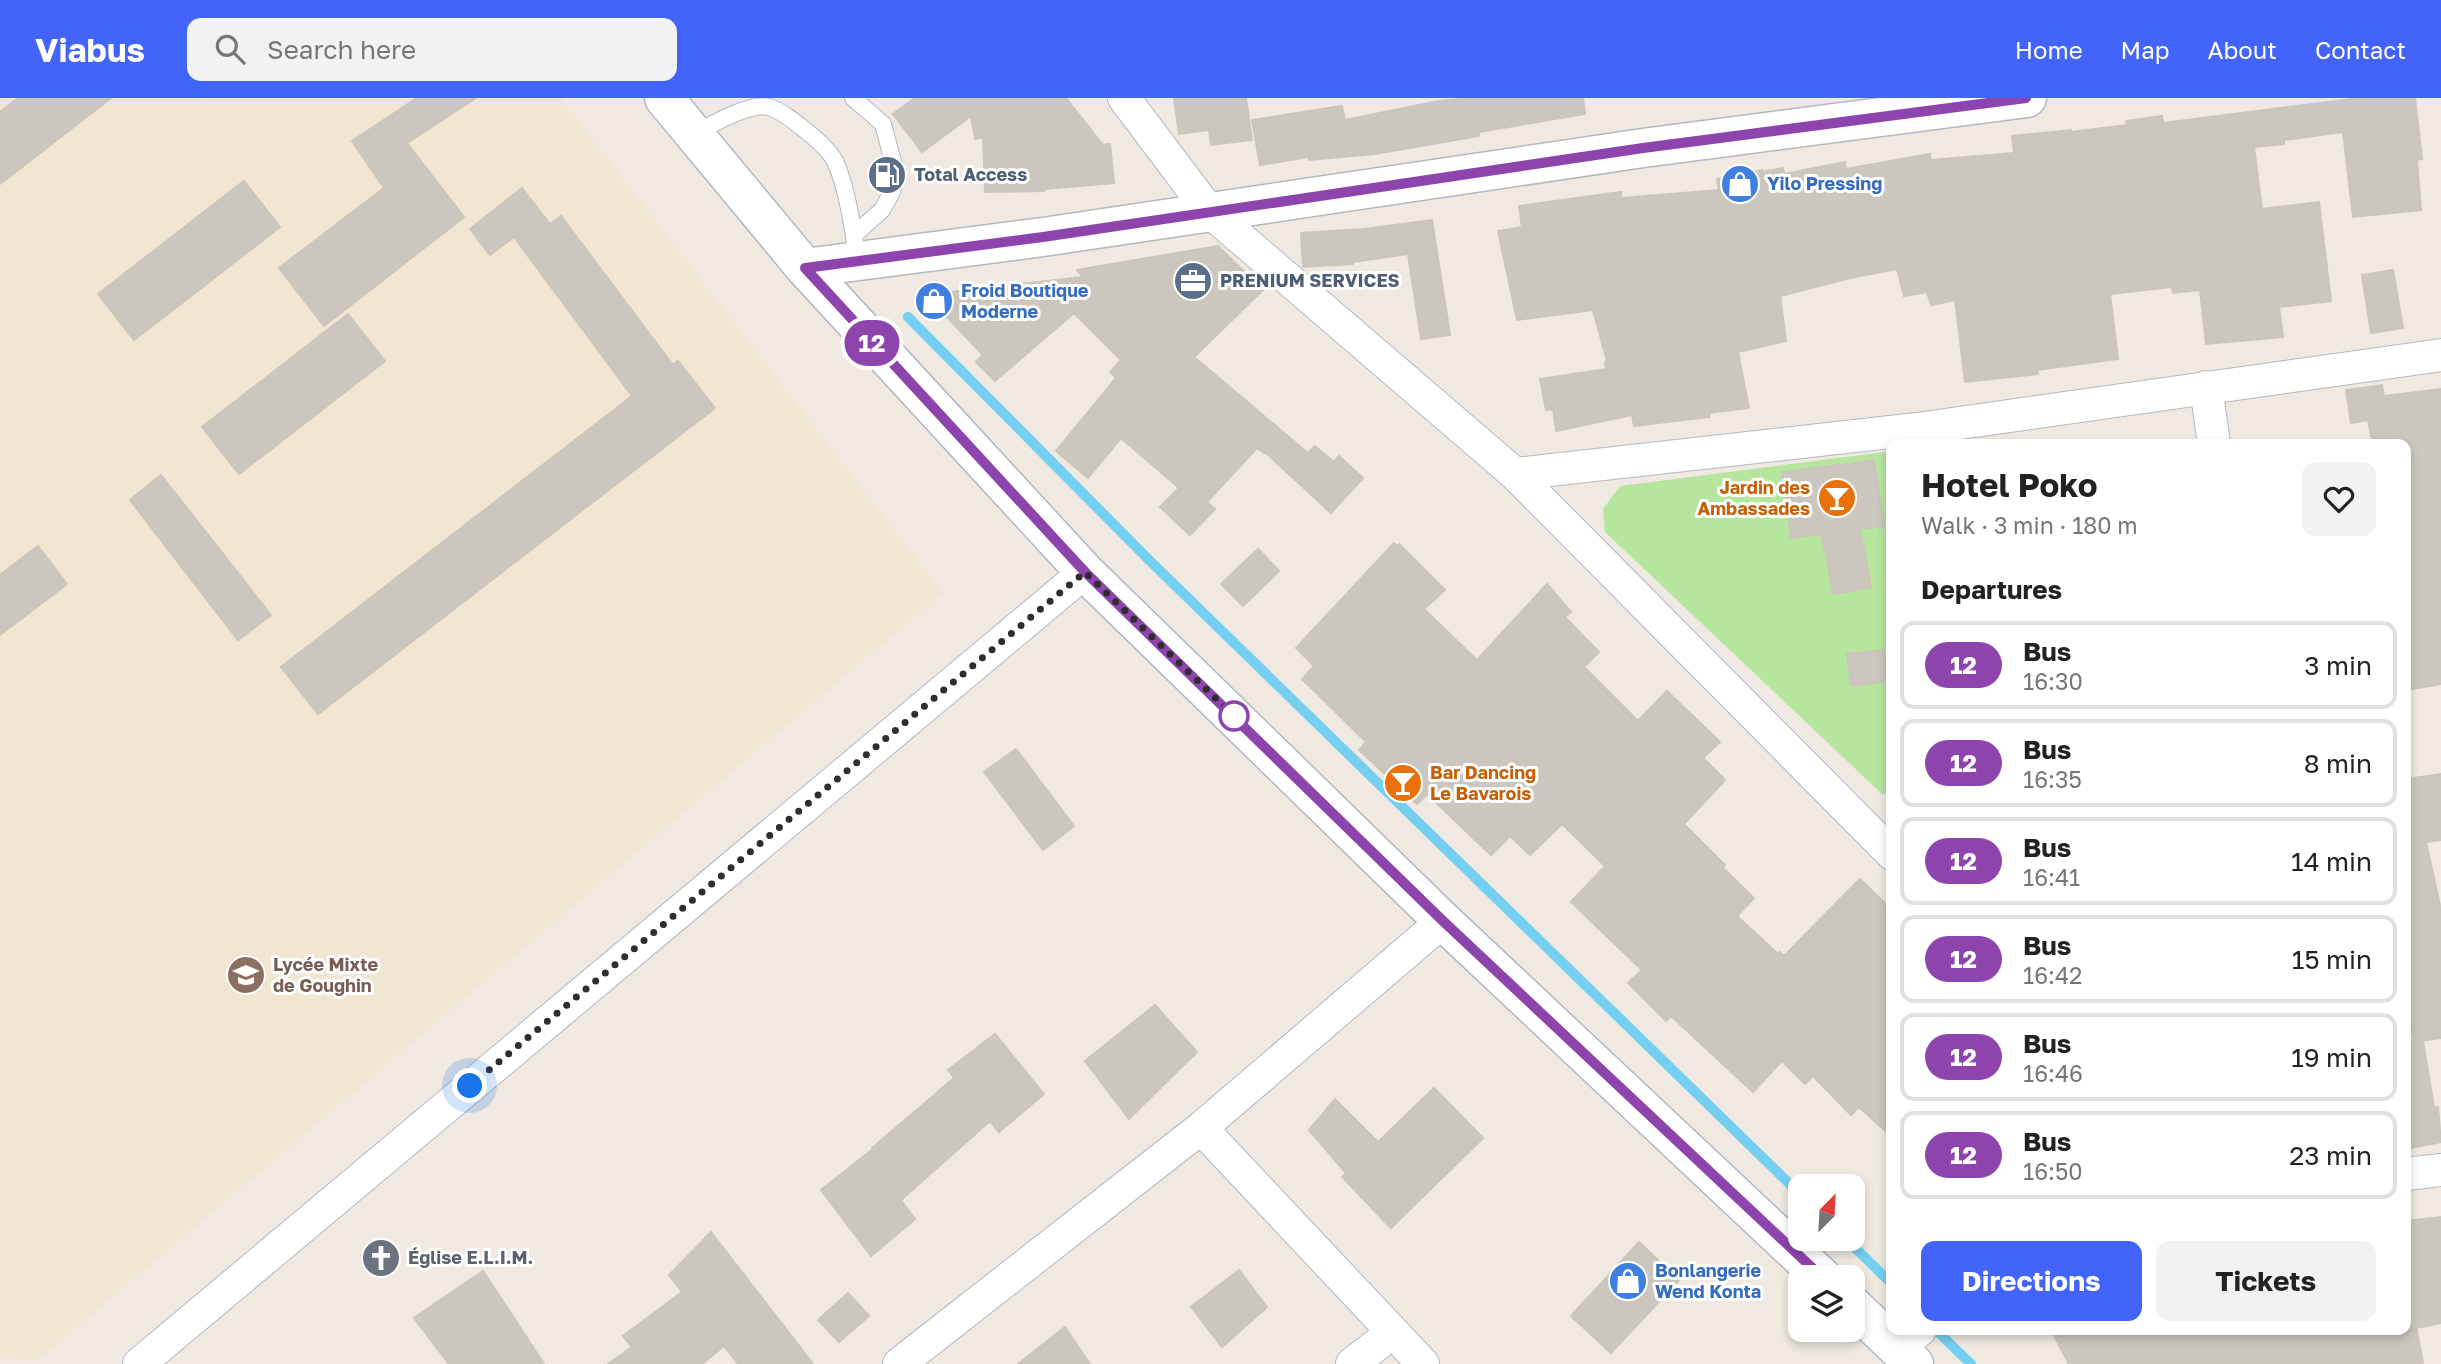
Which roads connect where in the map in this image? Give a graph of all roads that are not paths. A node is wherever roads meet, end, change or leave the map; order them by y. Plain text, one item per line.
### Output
1 (664, 98) edge
2 (853, 98) edge
3 (1124, 98) edge
4 (2027, 98) edge
5 (773, 102) edge
6 (694, 134) junction
7 (1209, 211) junction
8 (856, 248) junction
9 (805, 268) junction
10 (2441, 355) edge
11 (2206, 387) junction
12 (1918, 437) edge
13 (1896, 439) edge
14 (2213, 439) edge
15 (1886, 440) edge
16 (1515, 474) junction
17 (1085, 572) junction
18 (1886, 848) edge
19 (1443, 921) junction
20 (1201, 1128) junction
21 (2441, 1170) edge
22 (2411, 1173) edge
23 (1809, 1265) edge
24 (1865, 1315) edge
25 (1886, 1330) edge
26 (1392, 1333) junction
27 (1893, 1335) edge
28 (1911, 1348) edge
29 (139, 1364) edge
30 (899, 1364) edge
31 (1353, 1364) edge
32 (1423, 1364) edge

1 - 6 street
2 - 8 lane
3 - 7 street
4 - 7 street
5 - 6 lane
5 - 8 lane
6 - 9 street
7 - 8 street
7 - 16 street
8 - 9 street
9 - 17 street
10 - 11 street
11 - 12 street
11 - 14 street
12 - 13 street
15 - 16 street
16 - 18 street
17 - 19 street
17 - 29 street
19 - 20 street
19 - 23 street
20 - 26 street
20 - 30 street
21 - 22 street
24 - 25 street
26 - 31 street
26 - 32 street
27 - 28 street

